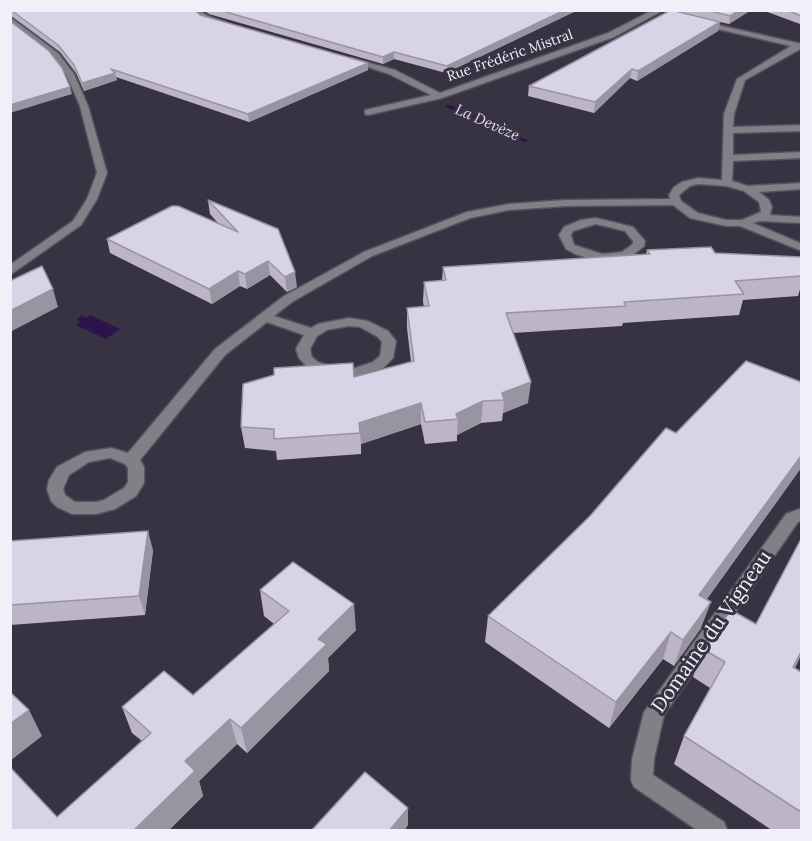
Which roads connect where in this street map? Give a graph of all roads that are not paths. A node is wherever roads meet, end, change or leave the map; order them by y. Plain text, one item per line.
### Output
1 (194, 10) edge
2 (652, 11) edge
3 (666, 15) edge
4 (10, 19) edge
5 (688, 20) edge
6 (226, 24) edge
7 (799, 46) edge
8 (346, 58) edge
9 (438, 96) junction
10 (368, 112) dead end
11 (801, 128) edge
12 (728, 130) junction
13 (801, 155) edge
14 (728, 158) junction
15 (727, 183) junction
16 (801, 186) edge
17 (748, 189) junction
18 (595, 202) junction
19 (676, 202) junction
20 (760, 218) junction
21 (801, 220) edge
22 (602, 222) junction
23 (742, 223) junction
24 (801, 248) edge
25 (10, 270) edge
26 (265, 317) junction
27 (312, 333) junction
28 (131, 460) junction
29 (801, 514) edge
30 (716, 831) edge

1 - 6 street
2 - 3 street
2 - 9 street, Rue Frédéric Mistral
4 - 25 street
5 - 7 street
7 - 12 street
8 - 9 street
9 - 10 street, Rue Frédéric Mistral
11 - 12 street
12 - 14 street
13 - 14 street
14 - 15 street
15 - 17 street
15 - 19 street
16 - 17 street
17 - 20 street
18 - 19 street
18 - 22 street
18 - 26 street
19 - 23 street
20 - 21 street
20 - 23 street
22 - 22 street
23 - 24 street
26 - 27 street
26 - 28 street
27 - 27 street
28 - 28 street
29 - 30 street, Domaine du Vigneau

